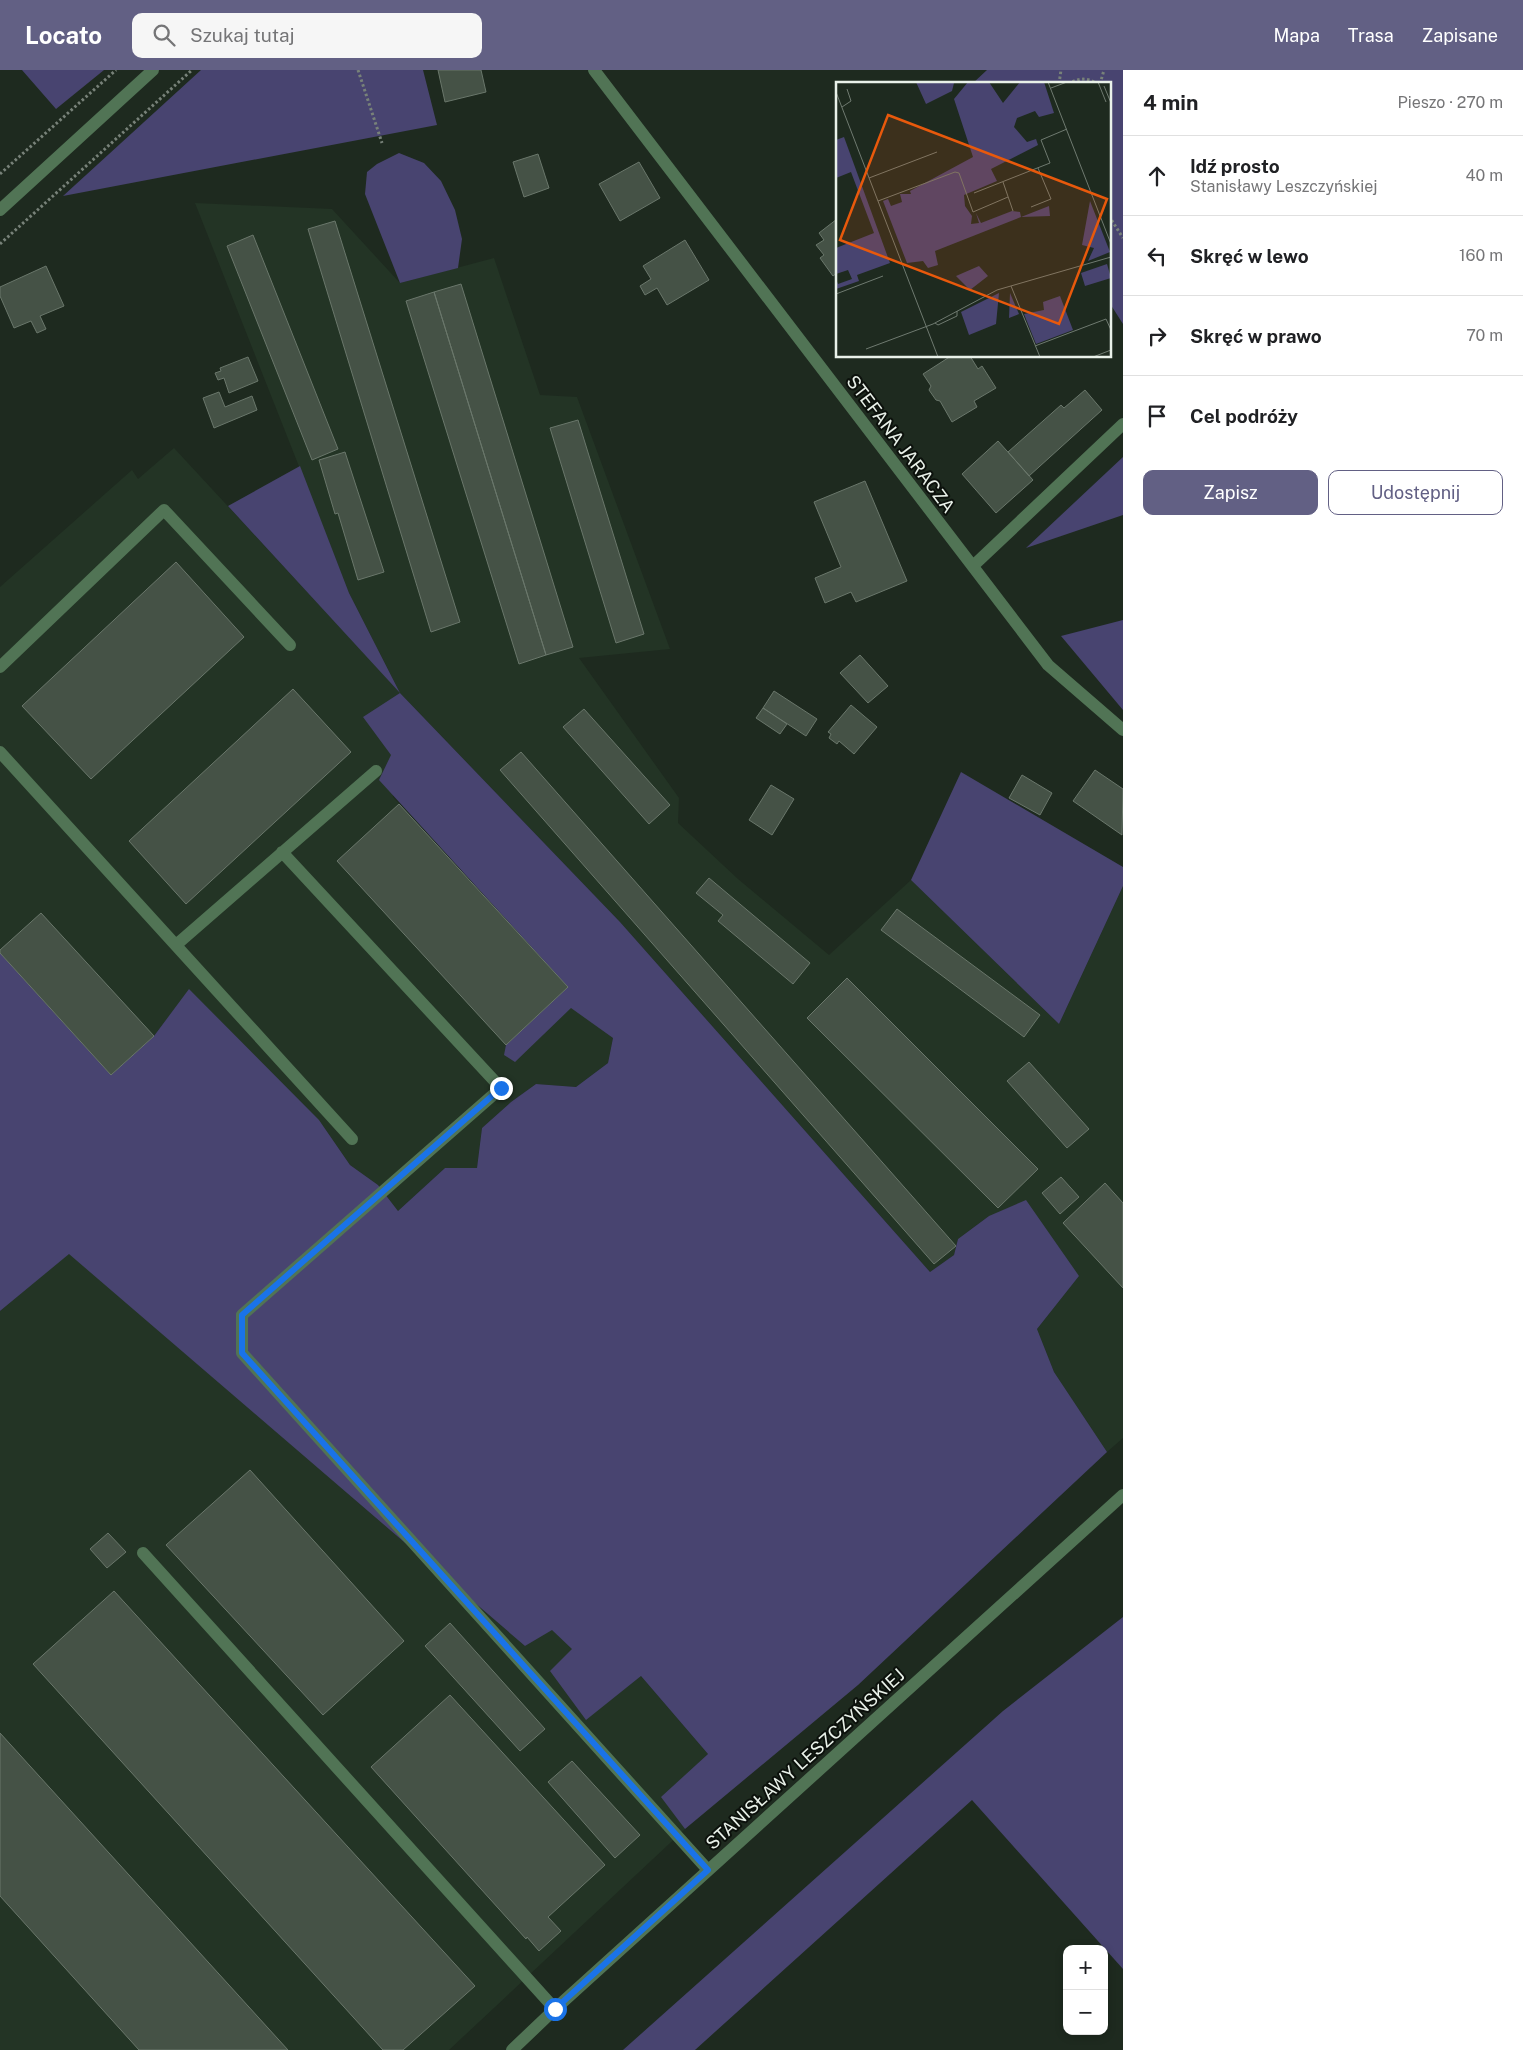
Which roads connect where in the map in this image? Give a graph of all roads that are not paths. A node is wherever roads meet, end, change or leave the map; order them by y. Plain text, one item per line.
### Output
1 (153, 70) edge
2 (594, 70) edge
3 (0, 210) edge
4 (1123, 424) edge
5 (973, 566) junction
6 (290, 645) dead end
7 (0, 667) edge
8 (1123, 730) edge
9 (0, 752) edge
10 (376, 771) dead end
11 (282, 852) junction
12 (176, 945) junction
13 (352, 1139) dead end
14 (1123, 1495) edge
15 (143, 1553) dead end
16 (708, 1870) junction
17 (555, 2009) junction
18 (512, 2050) edge

1 - 3 street
2 - 5 street, STEFANA JARACZA
4 - 5 street
5 - 8 street, STEFANA JARACZA
6 - 7 street
9 - 12 street
10 - 11 street
11 - 12 street
11 - 16 street
12 - 13 street
14 - 16 street, STANISŁAWY LESZCZYŃSKIEJ
15 - 17 street
16 - 17 street, STANISŁAWY LESZCZYŃSKIEJ
17 - 18 street, STANISŁAWY LESZCZYŃSKIEJ

